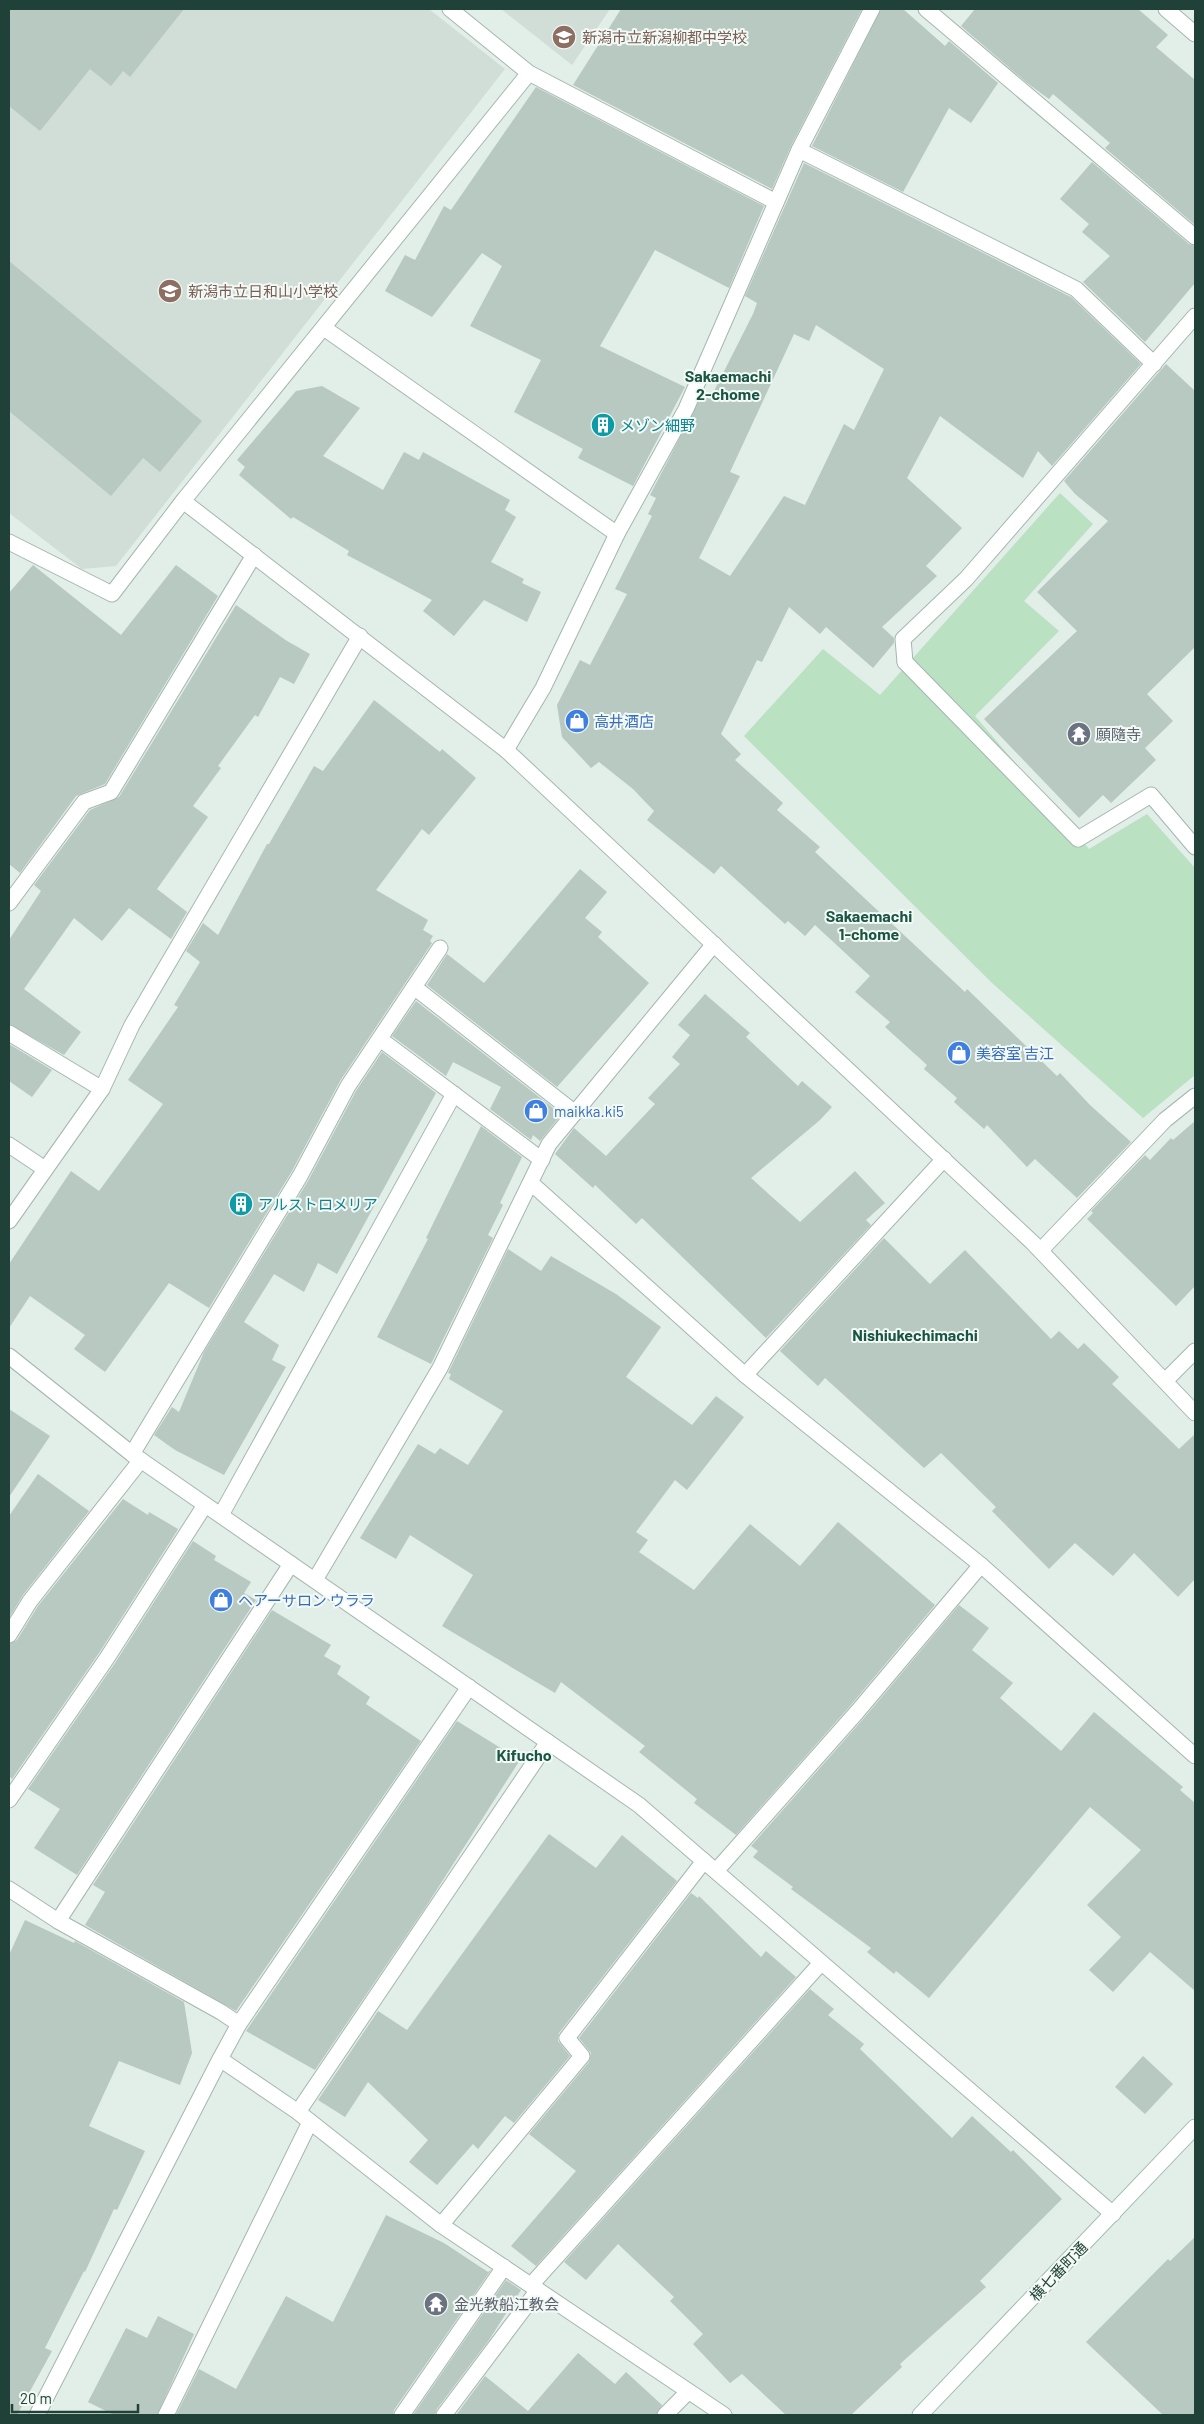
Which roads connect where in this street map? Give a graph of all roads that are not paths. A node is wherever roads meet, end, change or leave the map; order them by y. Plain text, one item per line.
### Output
1 (450, 9) edge
2 (872, 9) edge
3 (926, 9) edge
4 (1166, 9) edge
5 (1195, 34) edge
6 (529, 73) junction
7 (799, 150) junction
8 (776, 202) junction
9 (1195, 237) edge
10 (1195, 316) edge
11 (324, 328) junction
12 (1154, 364) junction
13 (183, 501) junction
14 (617, 534) junction
15 (9, 542) edge
16 (254, 555) junction
17 (360, 636) junction
18 (506, 750) junction
19 (1195, 847) edge
20 (9, 903) edge
21 (714, 944) junction
22 (440, 948) dead end
23 (414, 987) junction
24 (9, 1034) edge
25 (380, 1039) junction
26 (102, 1089) junction
27 (454, 1094) junction
28 (1195, 1096) edge
29 (575, 1113) junction
30 (9, 1145) edge
31 (944, 1159) junction
32 (542, 1160) junction
33 (46, 1169) junction
34 (531, 1183) junction
35 (9, 1221) edge
36 (1041, 1250) junction
37 (1195, 1352) edge
38 (9, 1356) edge
39 (746, 1375) junction
40 (1165, 1381) junction
41 (1195, 1413) edge
42 (136, 1457) junction
43 (206, 1505) junction
44 (222, 1515) junction
45 (292, 1564) junction
46 (981, 1565) junction
47 (315, 1580) junction
48 (9, 1635) edge
49 (469, 1687) junction
50 (548, 1742) junction
51 (1195, 1756) edge
52 (9, 1800) edge
53 (704, 1861) junction
54 (716, 1871) junction
55 (9, 1889) edge
56 (58, 1921) junction
57 (821, 1963) junction
58 (239, 2024) junction
59 (220, 2059) junction
60 (298, 2112) junction
61 (310, 2122) junction
62 (1195, 2127) edge
63 (1113, 2214) junction
64 (441, 2225) junction
65 (504, 2267) junction
66 (534, 2288) junction
67 (688, 2392) junction
68 (37, 2415) edge
69 (166, 2415) edge
70 (402, 2415) edge
71 (444, 2415) edge
72 (665, 2415) edge
73 (724, 2415) edge
74 (920, 2415) edge

1 - 6 street
2 - 7 street
3 - 9 street
4 - 5 street
6 - 8 street
6 - 11 street
7 - 8 street
7 - 12 street
8 - 14 street
10 - 12 street
11 - 13 street
11 - 14 street
12 - 19 street
13 - 15 street
13 - 16 street
14 - 18 street
16 - 17 street
16 - 20 street
17 - 18 street
17 - 26 street
18 - 21 street
21 - 29 street
21 - 31 street
22 - 23 street
23 - 25 street
23 - 29 street
24 - 26 street
25 - 27 street
25 - 42 street
26 - 33 street
27 - 32 street
27 - 44 street
28 - 36 street
29 - 32 street
30 - 33 street
31 - 36 street
31 - 39 street
32 - 34 street
33 - 35 street
34 - 39 street
34 - 47 street
36 - 40 street
37 - 40 street
38 - 42 street
39 - 46 street
40 - 41 street
42 - 43 street
42 - 48 street
43 - 44 street
43 - 52 street
44 - 45 street
45 - 47 street
45 - 56 street
46 - 51 street
46 - 54 street
47 - 49 street
49 - 50 street
49 - 58 street
50 - 53 street
50 - 60 street
53 - 54 street
53 - 64 street
54 - 57 street
55 - 56 street
56 - 58 street
57 - 63 street
57 - 66 street
58 - 59 street
59 - 60 street
59 - 68 street
60 - 61 street
61 - 64 street
61 - 69 street
62 - 63 street, 横七番町通
63 - 74 street, 横七番町通
64 - 65 street
65 - 66 street
65 - 70 street
66 - 67 street
66 - 71 street
67 - 72 street
67 - 73 street

